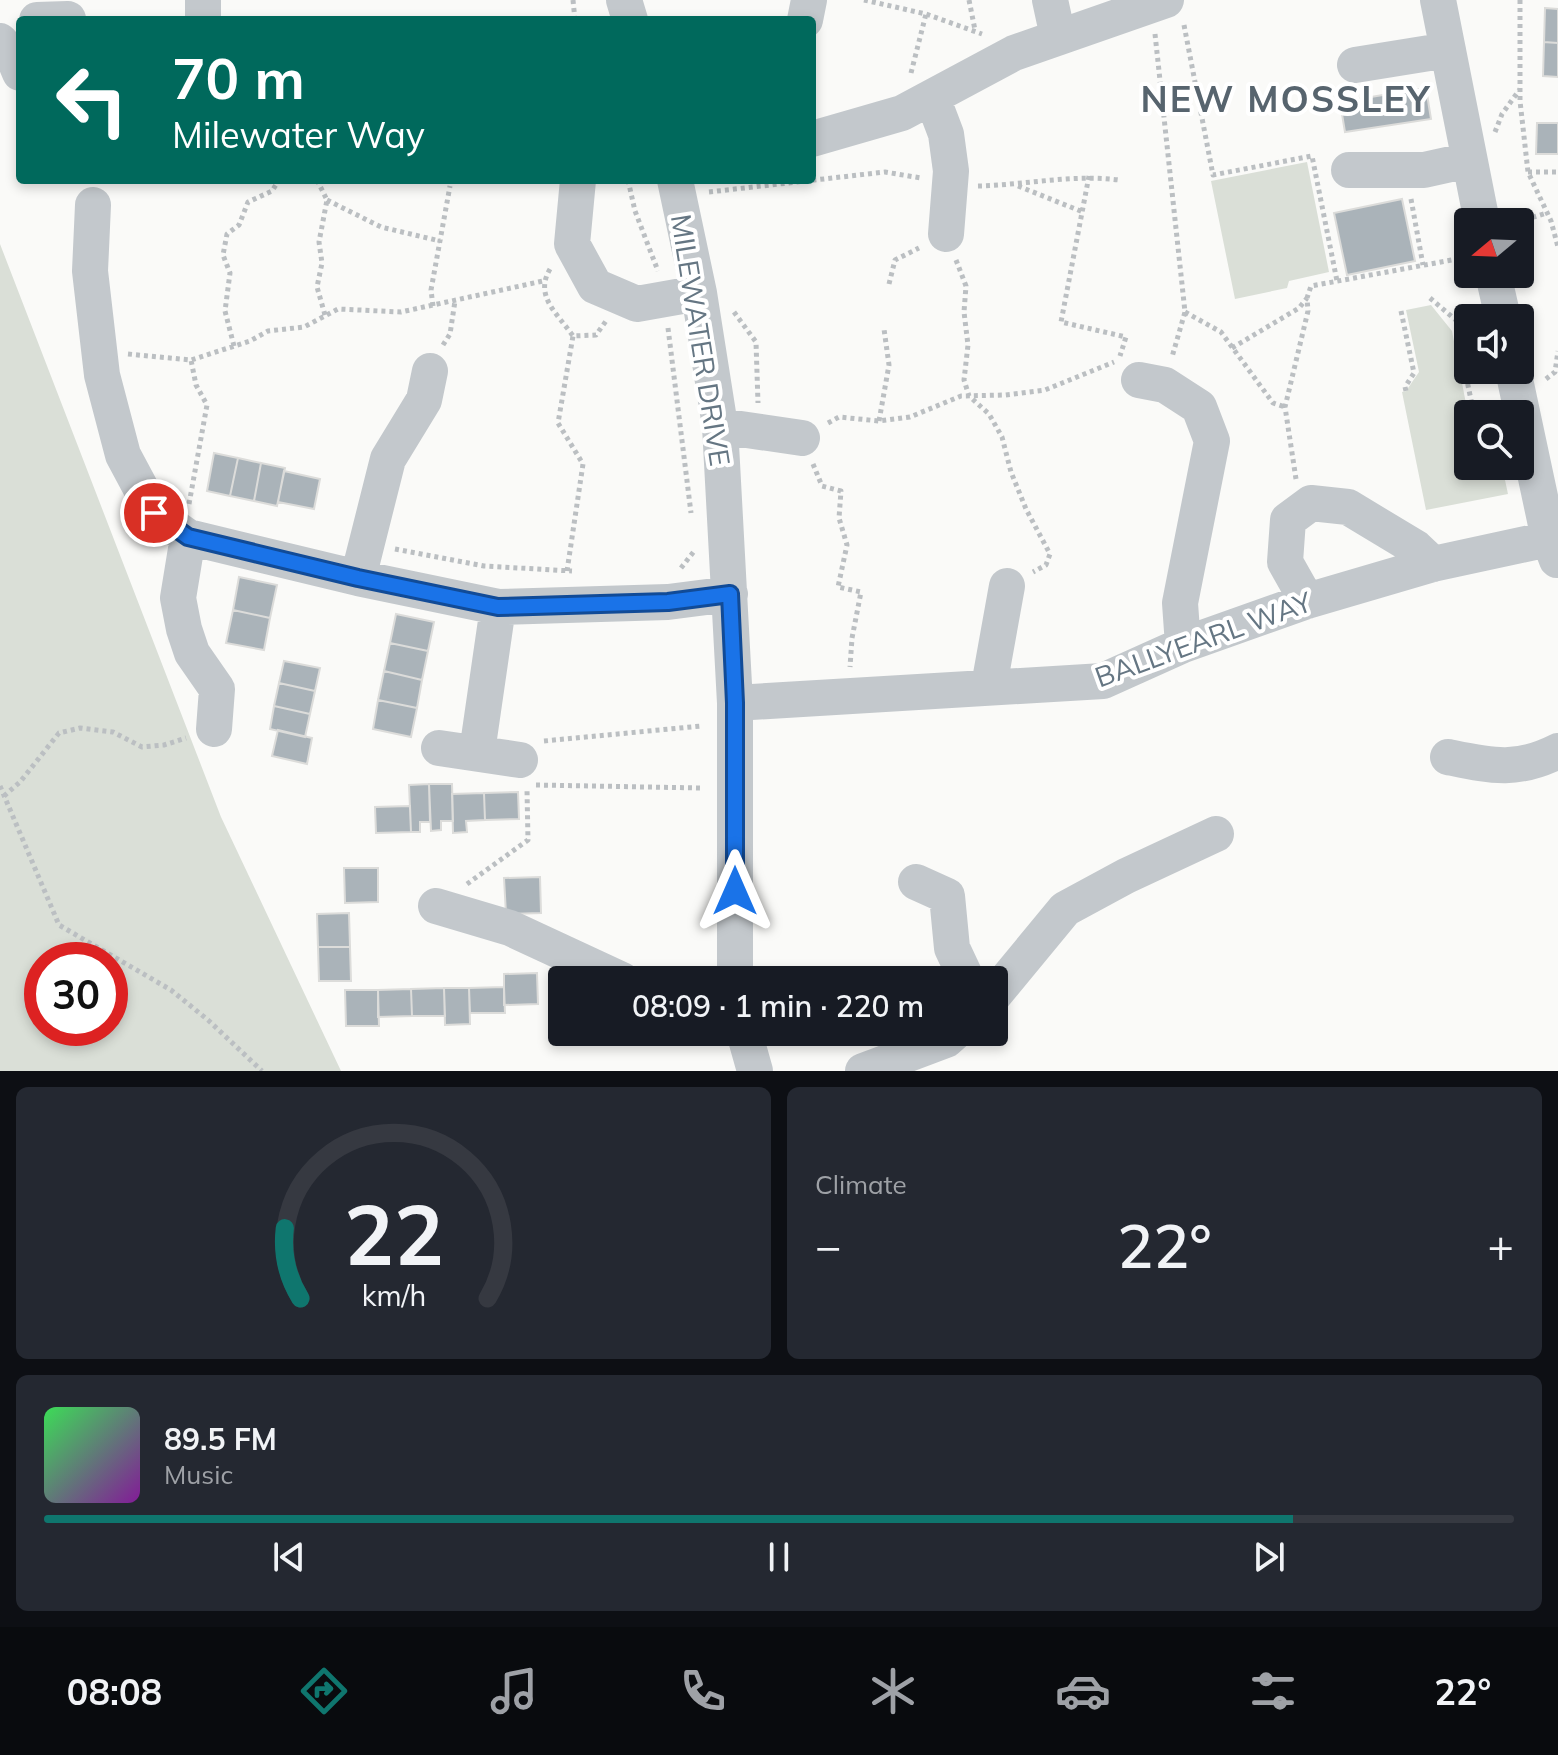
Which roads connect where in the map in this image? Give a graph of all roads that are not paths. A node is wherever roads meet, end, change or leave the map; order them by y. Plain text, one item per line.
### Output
1 (1050, 0) edge
2 (1438, 0) edge
3 (1167, 6) edge
4 (16, 28) edge
5 (1058, 37) junction
6 (0, 41) edge
7 (1448, 50) junction
8 (16, 63) edge
9 (1355, 65) dead end
10 (917, 105) junction
11 (816, 138) edge
12 (1469, 160) junction
13 (1349, 170) dead end
14 (578, 184) edge
15 (687, 186) edge
16 (93, 205) dead end
17 (1479, 208) edge
18 (946, 234) road end
19 (699, 293) junction
20 (430, 371) road end
21 (1152, 382) road end
22 (1515, 384) edge
23 (720, 426) junction
24 (802, 438) road end
25 (188, 537) junction
26 (1543, 548) edge
27 (1433, 564) junction
28 (358, 578) junction
29 (1007, 586) road end
30 (730, 594) junction
31 (1307, 601) junction
32 (498, 607) junction
33 (1183, 645) junction
34 (989, 686) junction
35 (735, 703) junction
36 (214, 729) road end
37 (439, 748) dead end
38 (1558, 751) edge
39 (477, 752) junction
40 (1448, 757) dead end
41 (520, 760) road end
42 (1216, 834) dead end
43 (916, 882) dead end
44 (436, 906) road end
45 (592, 966) edge
46 (735, 966) edge
47 (960, 966) edge
48 (1008, 978) edge
49 (748, 1046) edge
50 (930, 1046) edge
51 (755, 1071) edge
52 (863, 1071) edge

1 - 5 street
2 - 7 street
3 - 5 street
4 - 6 street
5 - 10 street
6 - 8 street
7 - 9 street
7 - 12 street
10 - 11 street
10 - 18 street
12 - 13 street
12 - 17 street
14 - 19 street
15 - 19 street, MILEWATER DRIVE
16 - 25 street
19 - 23 street, MILEWATER DRIVE
20 - 28 street
21 - 33 street
22 - 26 street
23 - 24 street
23 - 30 street, MILEWATER DRIVE
25 - 28 street
25 - 36 street
26 - 27 street, BALLYEARL WAY
27 - 31 street, BALLYEARL WAY
27 - 31 street
28 - 32 street
29 - 34 street
30 - 32 street
30 - 35 street, MILEWATER DRIVE
31 - 33 street, BALLYEARL WAY
32 - 39 street
33 - 34 street, BALLYEARL WAY
34 - 35 street, BALLYEARL WAY
35 - 46 street, MILEWATER DRIVE
37 - 39 street
38 - 40 street
39 - 41 street
42 - 48 street
43 - 47 street
44 - 45 street
49 - 51 street
50 - 52 street

